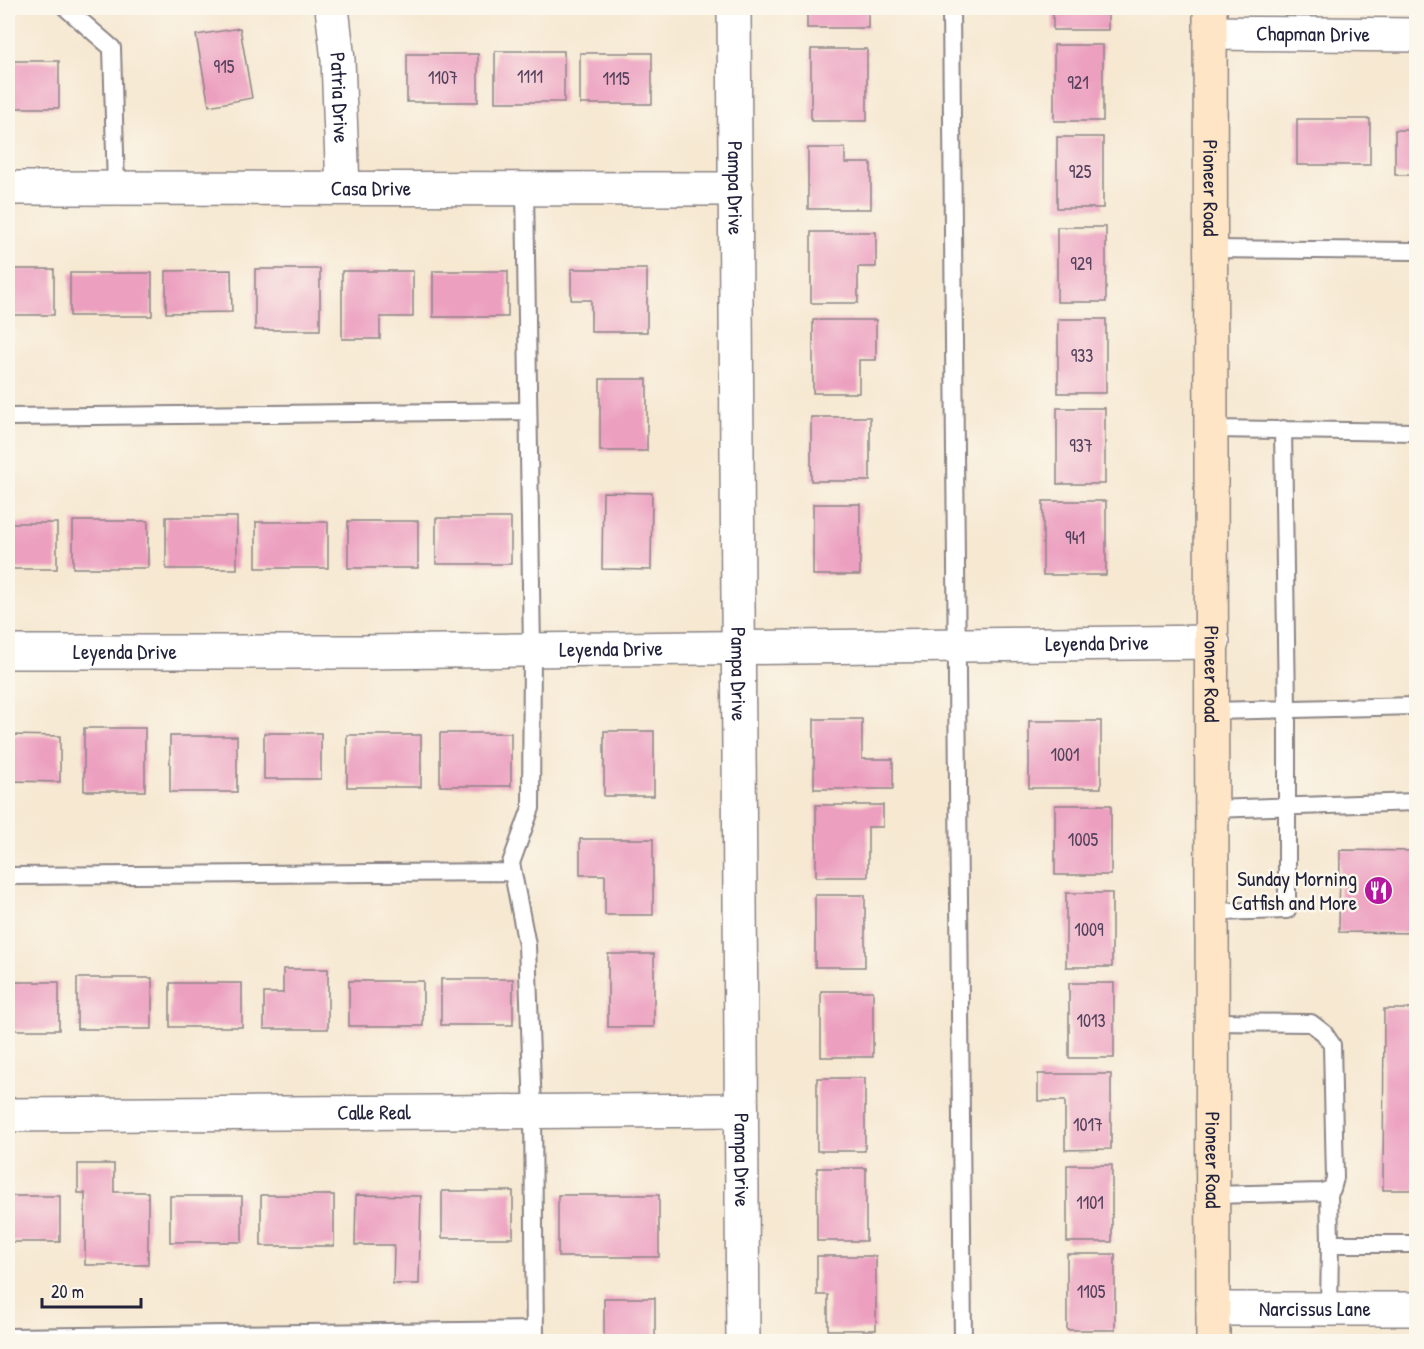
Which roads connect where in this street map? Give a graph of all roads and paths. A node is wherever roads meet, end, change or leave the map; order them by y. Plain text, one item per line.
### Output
1 (66, 8) edge
2 (332, 8) edge
3 (734, 8) edge
4 (951, 8) edge
5 (1211, 20) edge
6 (1416, 35) edge
7 (8, 188) edge
8 (116, 188) junction
9 (343, 188) junction
10 (525, 188) junction
11 (736, 189) junction
12 (1212, 249) junction
13 (1416, 251) edge
14 (528, 411) junction
15 (8, 417) edge
16 (1212, 429) junction
17 (1282, 429) junction
18 (1416, 432) edge
19 (1213, 642) junction
20 (957, 646) junction
21 (737, 648) junction
22 (532, 651) junction
23 (8, 652) edge
24 (1416, 706) edge
25 (1287, 709) junction
26 (1213, 711) junction
27 (1416, 802) edge
28 (1287, 807) junction
29 (1213, 809) junction
30 (513, 872) junction
31 (8, 876) edge
32 (1213, 912) junction
33 (1213, 1022) junction
34 (741, 1110) junction
35 (532, 1111) junction
36 (8, 1115) edge
37 (1329, 1190) junction
38 (1213, 1195) junction
39 (1330, 1244) junction
40 (1416, 1244) edge
41 (1213, 1309) junction
42 (1329, 1309) junction
43 (1416, 1309) edge
44 (8, 1336) edge
45 (535, 1336) edge
46 (743, 1341) edge
47 (963, 1341) edge
48 (1213, 1341) edge

1 - 8 lane
2 - 9 street, Patria Drive
3 - 11 street, Pampa Drive
4 - 20 lane
5 - 6 street, Chapman Drive
5 - 12 main road, Pioneer Road
7 - 8 street, Casa Drive
8 - 9 street, Casa Drive
9 - 10 street, Casa Drive
10 - 11 street, Casa Drive
10 - 14 lane
11 - 21 street, Pampa Drive
12 - 13 lane
12 - 16 main road, Pioneer Road
14 - 15 lane
14 - 22 lane
16 - 17 lane
16 - 19 main road, Pioneer Road
17 - 18 lane
17 - 25 lane
19 - 20 street, Leyenda Drive
19 - 26 main road, Pioneer Road
20 - 21 street, Leyenda Drive
20 - 47 lane
21 - 22 street, Leyenda Drive
21 - 34 street, Pampa Drive
22 - 23 street, Leyenda Drive
22 - 30 lane
24 - 25 lane
25 - 26 lane
25 - 28 lane
26 - 29 main road, Pioneer Road
27 - 28 lane
28 - 29 lane
28 - 32 lane
29 - 32 main road, Pioneer Road
30 - 31 lane
30 - 35 lane
32 - 33 main road, Pioneer Road
33 - 37 lane
33 - 38 main road, Pioneer Road
34 - 35 street, Calle Real
34 - 46 street, Pampa Drive
35 - 36 street, Calle Real
35 - 45 lane
37 - 38 lane
37 - 39 lane
38 - 41 main road, Pioneer Road
39 - 40 lane
39 - 42 lane
41 - 42 street, Narcissus Lane
41 - 48 main road, Pioneer Road
42 - 43 street, Narcissus Lane
44 - 45 lane

